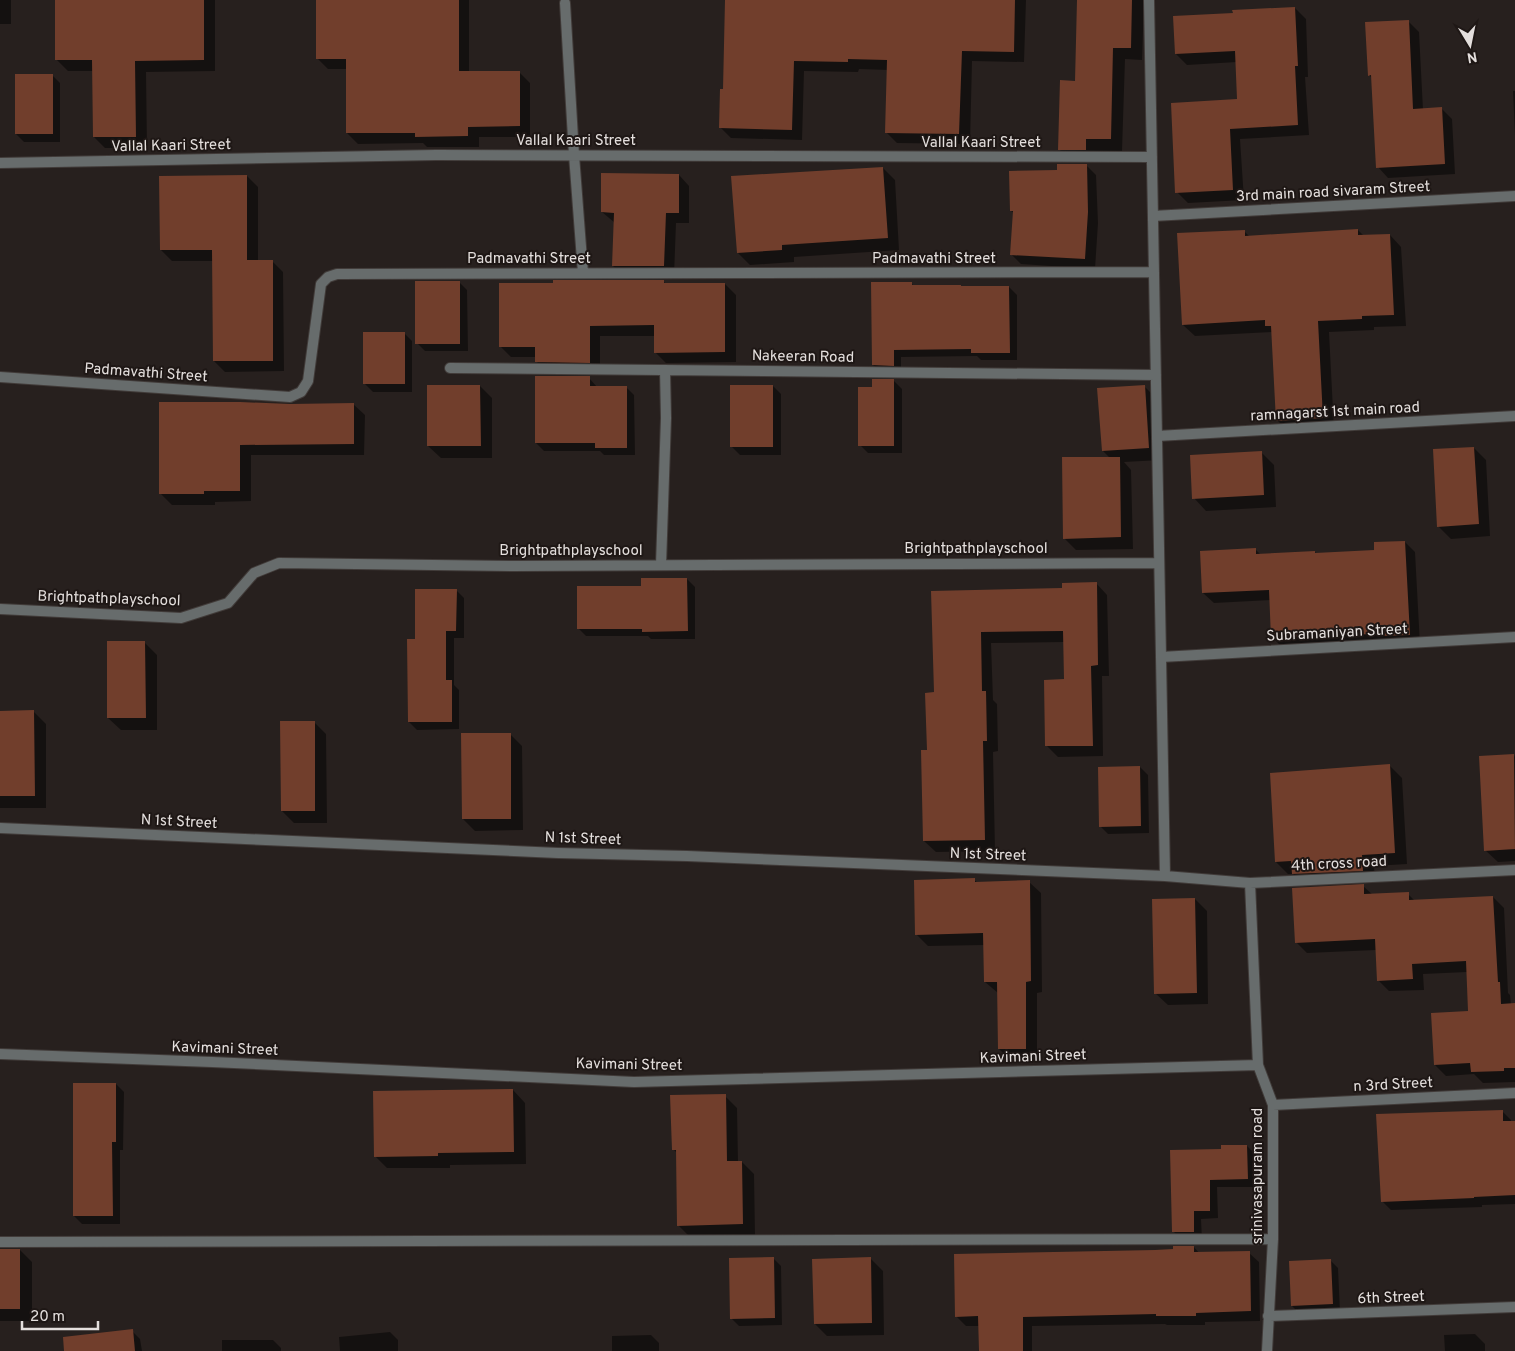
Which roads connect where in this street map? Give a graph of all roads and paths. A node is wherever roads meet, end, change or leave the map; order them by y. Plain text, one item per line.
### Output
1 (1149, 0) edge
2 (565, 3) dead end
3 (574, 155) junction
4 (1152, 157) junction
5 (0, 163) edge
6 (1515, 196) edge
7 (1153, 216) junction
8 (1154, 272) junction
9 (583, 273) junction
10 (450, 368) dead end
11 (665, 370) junction
12 (1156, 375) junction
13 (0, 377) edge
14 (1515, 416) edge
15 (1157, 436) junction
16 (1159, 562) junction
17 (662, 565) junction
18 (0, 608) edge
19 (1515, 637) edge
20 (1161, 657) junction
21 (0, 828) edge
22 (1515, 870) edge
23 (1165, 876) junction
24 (1250, 883) junction
25 (0, 1054) edge
26 (1258, 1065) junction
27 (1515, 1093) edge
28 (1273, 1105) junction
29 (1273, 1239) junction
30 (0, 1242) edge
31 (1515, 1307) edge
32 (1268, 1316) junction
33 (1267, 1351) edge

1 - 4 street
2 - 3 street
3 - 4 street, Vallal Kaari Street
3 - 5 street, Vallal Kaari Street
3 - 9 street
4 - 7 street
6 - 7 street, 3rd main road sivaram Street
7 - 8 street
8 - 9 street, Padmavathi Street
8 - 12 street
9 - 13 street, Padmavathi Street
10 - 11 street, Nakeeran Road
11 - 12 street, Nakeeran Road
11 - 17 street
12 - 15 street
14 - 15 street, ramnagarst 1st main road
15 - 16 street
16 - 17 street, Brightpathplayschool
16 - 20 street
17 - 18 street, Brightpathplayschool
19 - 20 street, Subramaniyan Street
20 - 23 street
21 - 23 street, N 1st Street
22 - 24 street, 4th cross road
23 - 24 street, 4th cross road
24 - 26 street, srinivasapuram road
25 - 26 street, Kavimani Street
26 - 28 street, srinivasapuram road
27 - 28 street, n 3rd Street
28 - 29 street, srinivasapuram road
29 - 30 street
29 - 32 street, srinivasapuram road
31 - 32 street, 6th Street
32 - 33 street, srinivasapuram road

